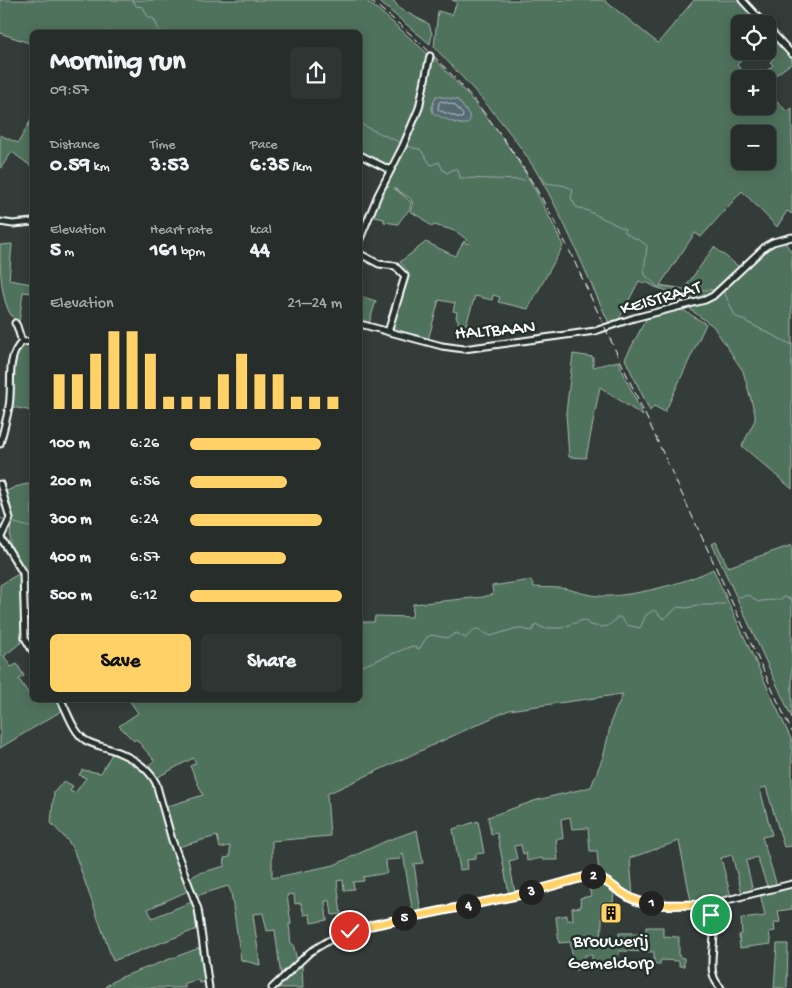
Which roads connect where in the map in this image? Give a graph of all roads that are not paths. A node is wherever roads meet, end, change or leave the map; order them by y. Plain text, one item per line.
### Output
1 (742, 0) edge
2 (756, 15) edge
3 (776, 37) edge
4 (792, 54) edge
5 (430, 56) dead end
6 (362, 156) edge
7 (390, 170) junction
8 (0, 222) edge
9 (30, 222) edge
10 (362, 234) edge
11 (792, 237) edge
12 (362, 255) edge
13 (15, 323) dead end
14 (362, 325) edge
15 (388, 332) junction
16 (575, 335) joint
17 (30, 340) edge
18 (22, 342) junction
19 (0, 444) edge
20 (0, 484) edge
21 (0, 539) edge
22 (30, 647) edge
23 (62, 702) edge
24 (792, 884) edge
25 (703, 906) junction
26 (209, 988) edge
27 (272, 988) edge
28 (720, 988) edge

1 - 2 street
3 - 4 street
5 - 7 street
6 - 7 street
7 - 10 street
8 - 9 street
11 - 16 street, KEISTRAAT
12 - 15 street
13 - 18 street
14 - 15 street, HALTBAAN
15 - 16 street, HALTBAAN
17 - 18 street
18 - 19 street
20 - 21 street
21 - 22 street
23 - 26 street
24 - 25 street
25 - 27 street
25 - 28 street

